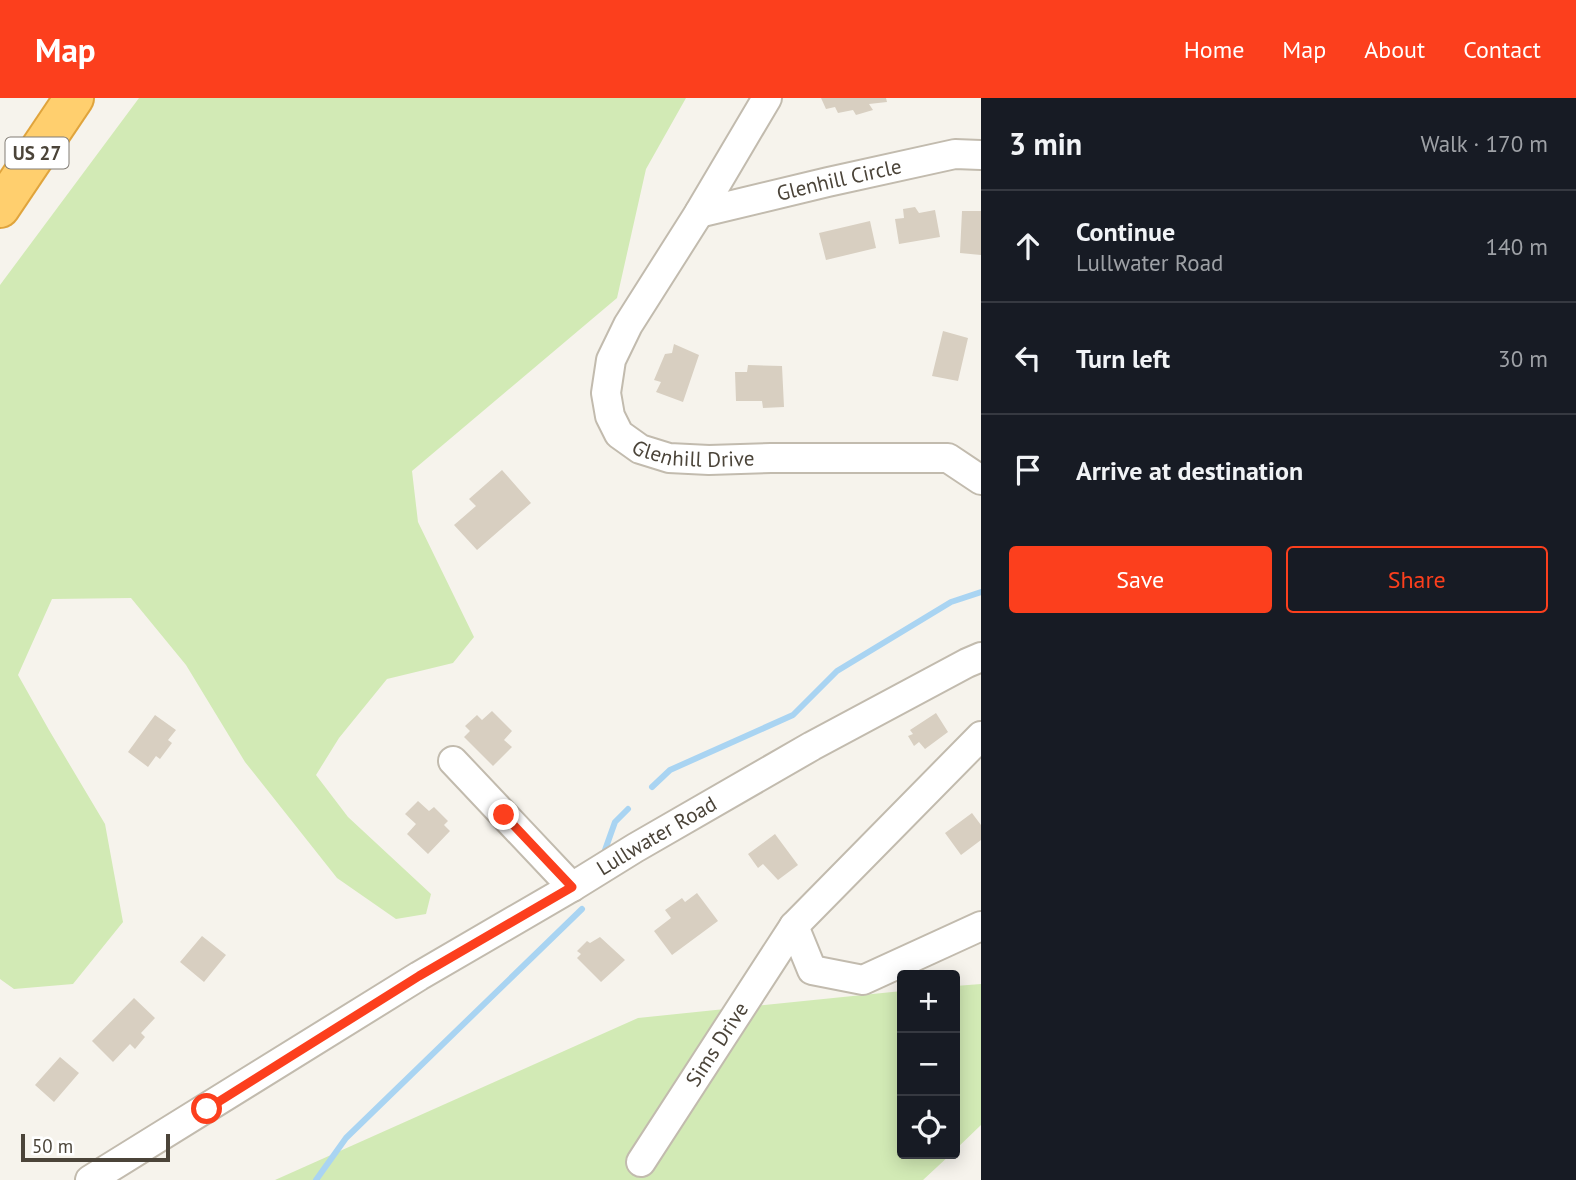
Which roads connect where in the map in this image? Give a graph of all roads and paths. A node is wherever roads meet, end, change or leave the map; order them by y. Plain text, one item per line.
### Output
1 (74, 98) edge
2 (767, 98) edge
3 (981, 155) edge
4 (0, 208) edge
5 (699, 213) junction
6 (981, 480) edge
7 (981, 657) edge
8 (981, 736) edge
9 (453, 761) dead end
10 (572, 887) junction
11 (794, 926) junction
12 (981, 926) edge
13 (640, 1163) dead end
14 (90, 1180) edge

1 - 4 highway, US 27
2 - 5 street, Glenhill Drive
3 - 5 street, Glenhill Circle
5 - 6 street, Glenhill Drive
7 - 10 street, Lullwater Road
8 - 11 street, Sims Drive
9 - 10 street
10 - 14 street, Lullwater Road
11 - 12 street
11 - 13 street, Sims Drive

